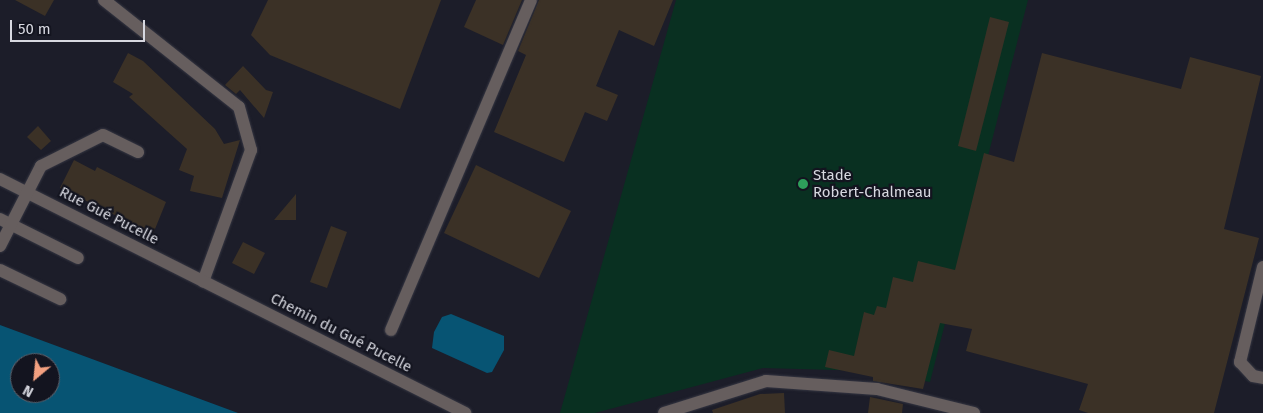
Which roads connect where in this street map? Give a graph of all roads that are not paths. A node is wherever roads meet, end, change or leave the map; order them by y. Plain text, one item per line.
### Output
1 (104, 0) edge
2 (531, 0) edge
3 (138, 152) dead end
4 (0, 179) edge
5 (26, 192) junction
6 (5, 221) edge
7 (0, 246) edge
8 (78, 258) dead end
9 (1263, 267) edge
10 (0, 270) edge
11 (203, 282) junction
12 (60, 299) dead end
13 (391, 330) dead end
14 (1263, 378) edge
15 (465, 413) edge
16 (664, 413) edge
17 (974, 413) edge

1 - 11 street
2 - 13 street
3 - 5 street
4 - 5 street, Rue Gué Pucelle
5 - 6 street
5 - 11 street, Rue Gué Pucelle
6 - 7 street
6 - 8 street
9 - 14 street
10 - 12 street
11 - 15 street, Chemin du Gué Pucelle
16 - 17 street

